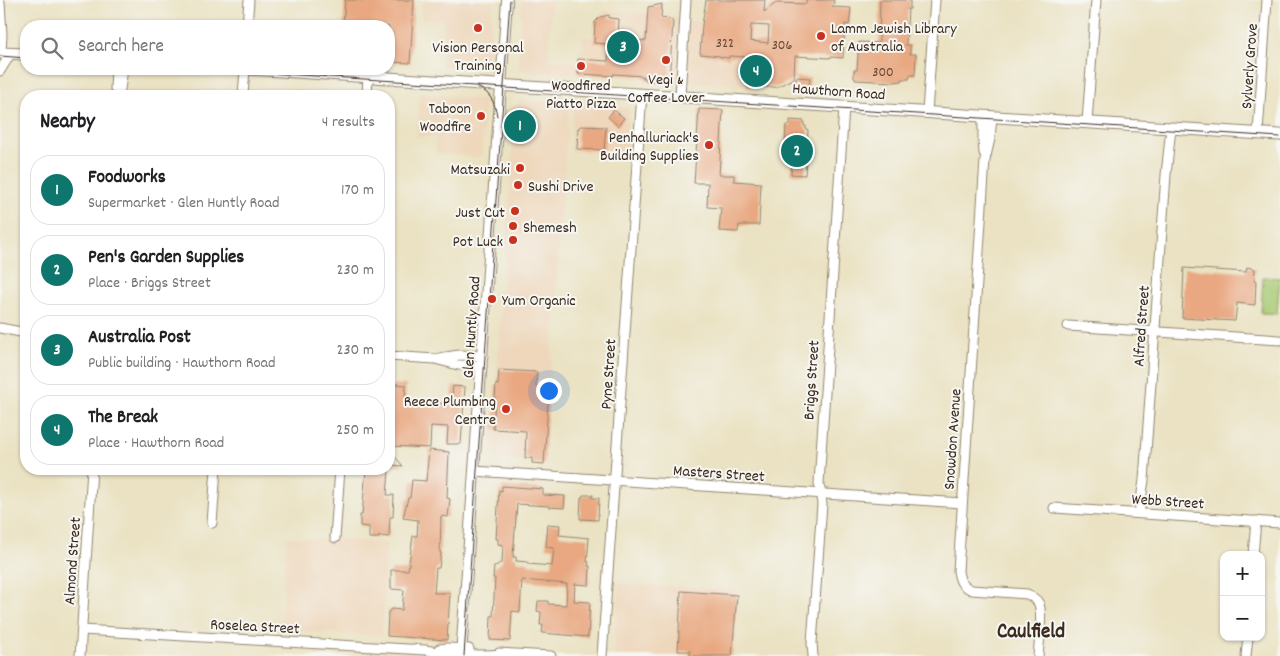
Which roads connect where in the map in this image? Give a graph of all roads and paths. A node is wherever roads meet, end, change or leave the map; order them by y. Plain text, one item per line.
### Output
1 (249, 0) edge
2 (507, 0) edge
3 (686, 0) edge
4 (934, 0) edge
5 (1096, 0) edge
6 (1267, 0) edge
7 (0, 3) edge
8 (247, 20) edge
9 (4, 53) edge
10 (20, 54) edge
11 (0, 71) edge
12 (116, 75) edge
13 (121, 75) edge
14 (245, 75) edge
15 (351, 75) edge
16 (368, 76) junction
17 (501, 84) junction
18 (116, 90) edge
19 (118, 90) edge
20 (244, 90) edge
21 (367, 90) edge
22 (642, 94) junction
23 (680, 96) junction
24 (844, 107) junction
25 (926, 112) junction
26 (988, 116) junction
27 (1088, 122) junction
28 (1169, 128) junction
29 (1258, 133) junction
30 (1280, 135) edge
31 (1068, 326) dead end
32 (0, 328) edge
33 (20, 332) edge
34 (1155, 332) junction
35 (20, 333) edge
36 (0, 334) edge
37 (1280, 340) edge
38 (395, 356) edge
39 (482, 361) junction
40 (474, 471) junction
41 (92, 475) edge
42 (216, 475) edge
43 (339, 475) edge
44 (615, 480) junction
45 (820, 494) junction
46 (962, 503) junction
47 (1054, 508) dead end
48 (1142, 514) junction
49 (1256, 521) junction
50 (212, 523) dead end
51 (1280, 523) edge
52 (334, 538) dead end
53 (1254, 551) edge
54 (82, 630) junction
55 (1248, 641) edge
56 (462, 653) edge
57 (80, 656) edge
58 (551, 656) edge
59 (602, 656) edge
60 (813, 656) edge
61 (1038, 656) edge
62 (1246, 656) edge

1 - 8 street
2 - 17 street, Glen Huntly Road
3 - 23 street
4 - 25 street
5 - 27 street
6 - 29 street, Sylverly Grove
7 - 9 street
9 - 10 main road
9 - 11 street
12 - 18 street
13 - 19 street
14 - 20 street
15 - 16 main road, Hawthorn Road
16 - 17 main road, Hawthorn Road
16 - 21 street
17 - 22 main road, Hawthorn Road
17 - 39 street, Glen Huntly Road
22 - 23 main road, Hawthorn Road
22 - 44 street, Pyne Street
23 - 24 main road, Hawthorn Road
24 - 25 main road, Hawthorn Road
24 - 45 street, Briggs Street
25 - 26 main road, Hawthorn Road
26 - 27 main road, Hawthorn Road
26 - 46 street, Snowdon Avenue
27 - 28 main road, Hawthorn Road
28 - 29 main road, Hawthorn Road
28 - 34 street, Alfred Street
29 - 30 main road, Hawthorn Road
31 - 34 street
32 - 33 street
34 - 37 street
34 - 48 street, Alfred Street
35 - 36 street
38 - 39 street
39 - 40 street, Glen Huntly Road
40 - 44 street, Masters Street
40 - 56 street, Glen Huntly Road
41 - 54 street, Almond Street
42 - 50 street
43 - 52 street
44 - 45 street, Masters Street
44 - 59 street, Pyne Street
45 - 46 street, Masters Street
45 - 60 street, Briggs Street
46 - 61 street, Snowdon Avenue
47 - 48 street, Webb Street
48 - 49 street, Webb Street
49 - 51 street, Webb Street
49 - 53 street
54 - 56 street, Roselea Street
54 - 57 street, Almond Street
55 - 62 street
56 - 58 street, Roselea Street

